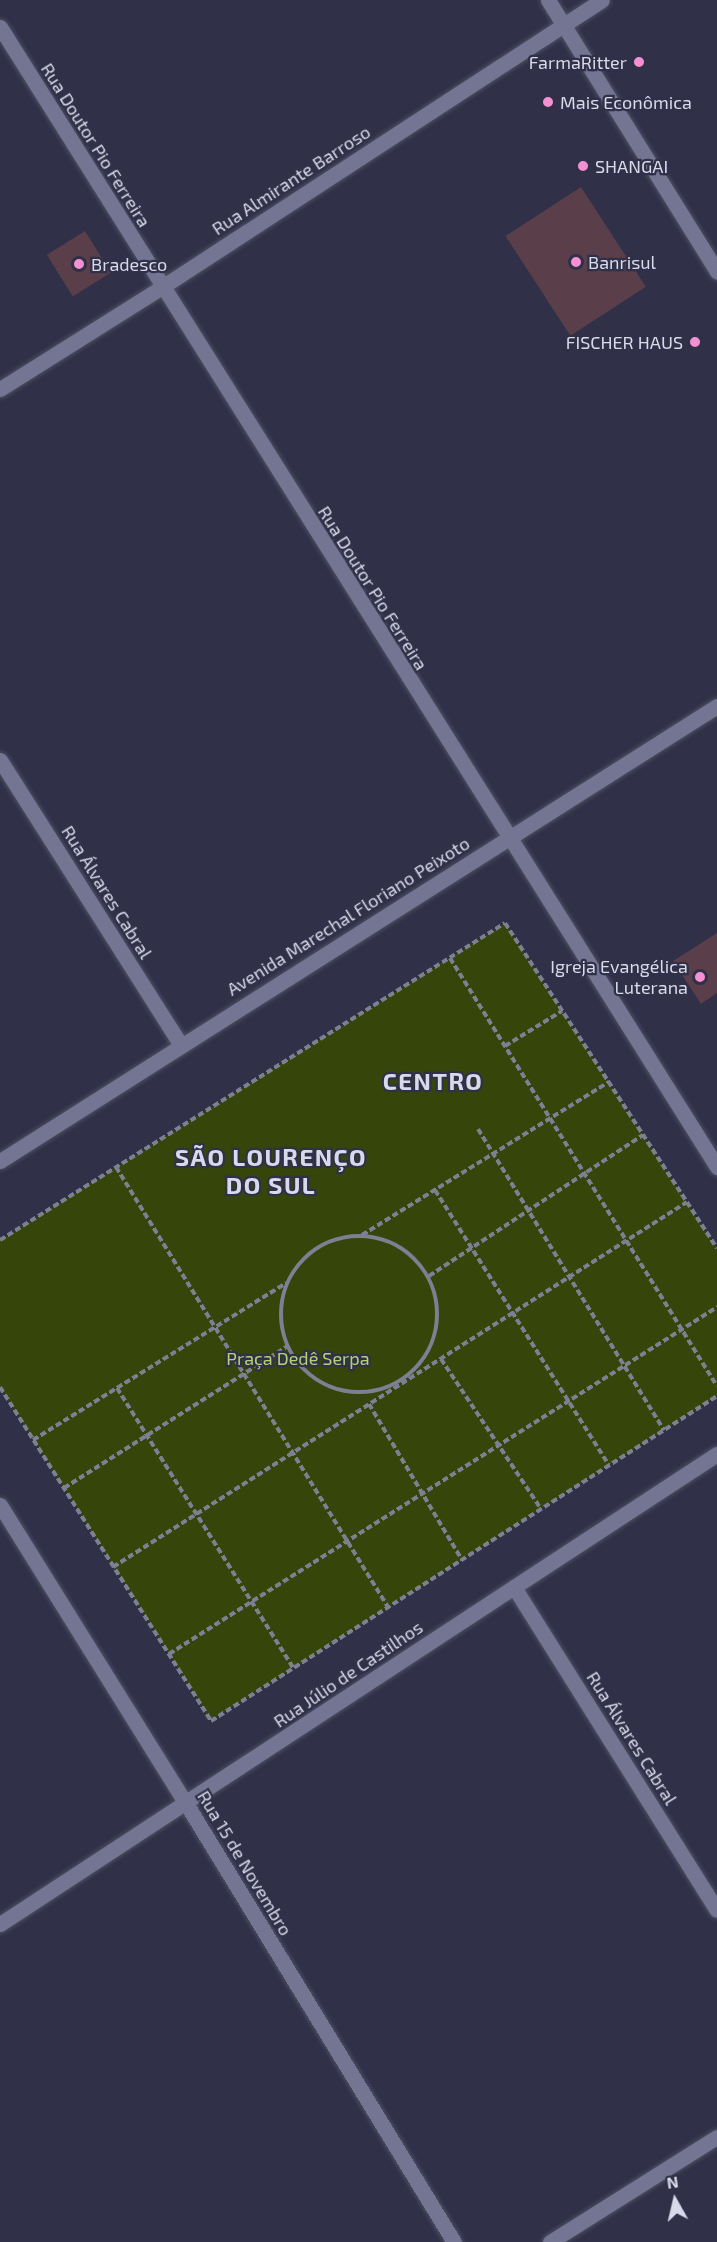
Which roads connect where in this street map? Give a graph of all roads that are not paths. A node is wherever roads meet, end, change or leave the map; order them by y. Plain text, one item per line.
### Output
1 (549, 0) edge
2 (602, 0) edge
3 (565, 24) junction
4 (0, 27) edge
5 (717, 272) edge
6 (162, 287) junction
7 (0, 389) edge
8 (717, 706) edge
9 (0, 760) edge
10 (507, 838) junction
11 (181, 1045) junction
12 (0, 1161) edge
13 (717, 1167) edge
14 (717, 1454) edge
15 (0, 1505) edge
16 (513, 1587) junction
17 (187, 1805) junction
18 (717, 1910) edge
19 (0, 1924) edge
20 (717, 2137) edge
21 (454, 2242) edge
22 (550, 2242) edge

1 - 3 street
2 - 3 street, Rua Almirante Barroso
3 - 5 street
3 - 6 street, Rua Almirante Barroso
4 - 6 street, Rua Doutor Pio Ferreira
6 - 7 street, Rua Almirante Barroso
6 - 10 street, Rua Doutor Pio Ferreira
8 - 10 street, Avenida Marechal Floriano Peixoto
9 - 11 street, Rua Álvares Cabral
10 - 11 street, Avenida Marechal Floriano Peixoto
10 - 13 street, Rua Doutor Pio Ferreira
11 - 12 street, Avenida Marechal Floriano Peixoto
14 - 16 street, Rua Júlio de Castilhos
15 - 17 street, Rua 15 de Novembro
16 - 17 street, Rua Júlio de Castilhos
16 - 18 street, Rua Álvares Cabral
17 - 19 street, Rua Júlio de Castilhos
17 - 21 street, Rua 15 de Novembro
20 - 22 street

